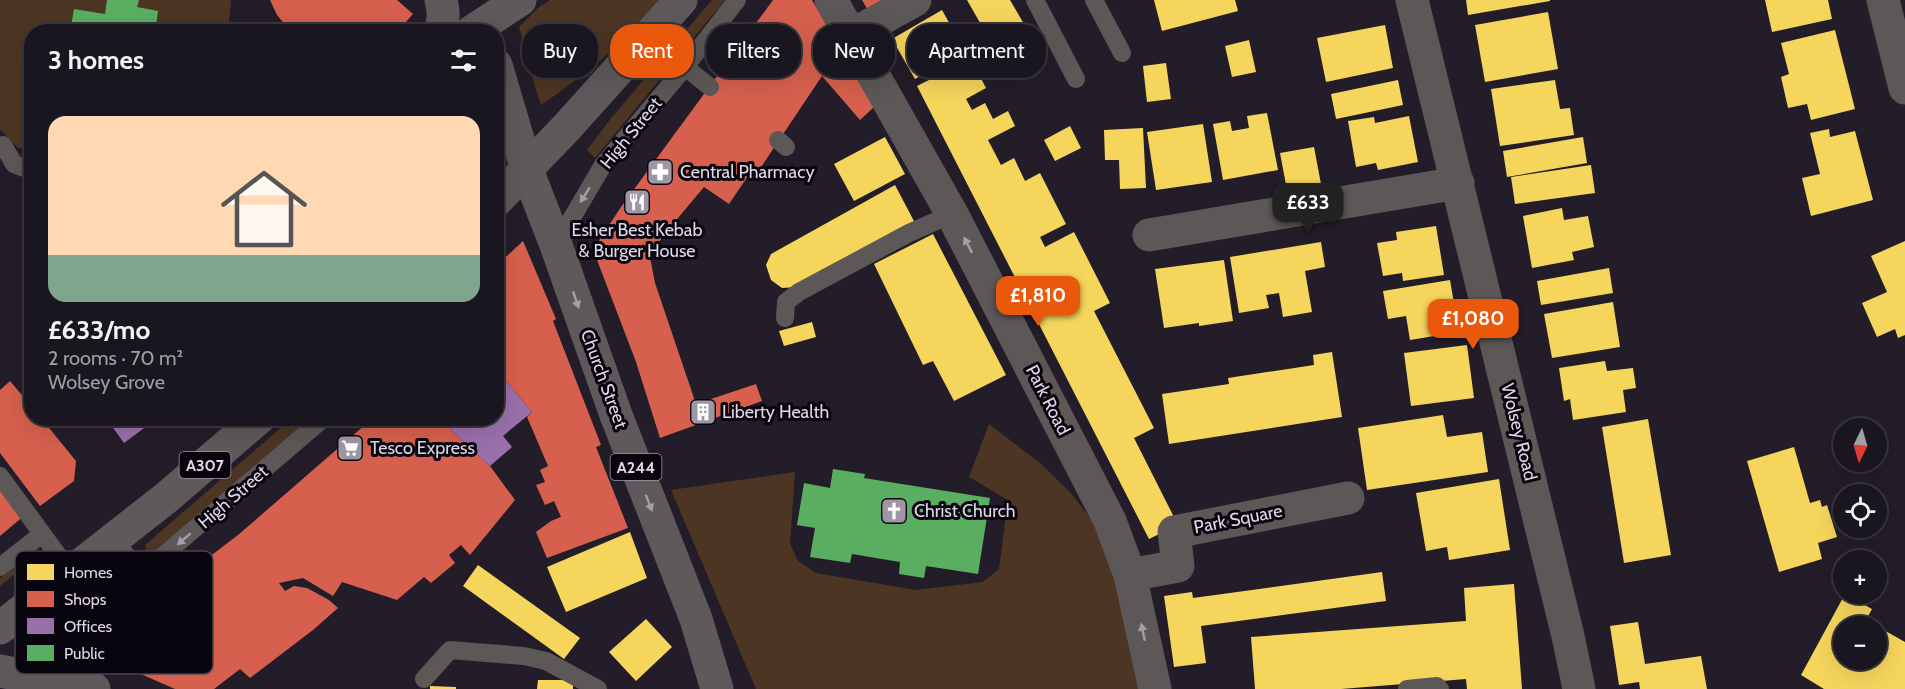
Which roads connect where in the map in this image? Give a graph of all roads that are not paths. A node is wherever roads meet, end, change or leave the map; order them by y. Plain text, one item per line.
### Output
1 (441, 0) edge
2 (520, 0) edge
3 (681, 0) edge
4 (737, 0) edge
5 (831, 0) edge
6 (915, 0) edge
7 (1035, 0) edge
8 (1094, 0) edge
9 (1412, 0) edge
10 (1883, 0) edge
11 (481, 21) edge
12 (441, 24) edge
13 (845, 24) edge
14 (872, 24) edge
15 (1122, 53) dead end
16 (694, 56) edge
17 (694, 74) edge
18 (677, 78) edge
19 (876, 78) edge
20 (1076, 79) dead end
21 (710, 87) dead end
22 (1905, 88) edge
23 (504, 92) edge
24 (3, 145) dead end
25 (24, 168) edge
26 (527, 171) junction
27 (1458, 183) junction
28 (504, 193) edge
29 (952, 214) junction
30 (1149, 235) dead end
31 (556, 245) junction
32 (785, 318) dead end
33 (250, 426) edge
34 (315, 426) edge
35 (0, 476) edge
36 (1348, 498) dead end
37 (42, 534) junction
38 (114, 539) junction
39 (20, 551) edge
40 (55, 551) edge
41 (99, 551) edge
42 (123, 551) edge
43 (169, 551) edge
44 (15, 555) edge
45 (0, 567) edge
46 (1130, 575) junction
47 (15, 616) edge
48 (0, 628) edge
49 (0, 671) edge
50 (76, 674) edge
51 (424, 679) dead end
52 (89, 689) edge
53 (94, 689) edge
54 (598, 689) edge
55 (717, 689) edge
56 (1155, 689) edge
57 (1407, 689) edge
58 (1440, 689) edge
59 (1579, 689) edge

1 - 12 main road
2 - 11 main road
3 - 26 main road
4 - 16 lane, High Street
5 - 13 street, Park Road
6 - 14 street
7 - 20 lane
8 - 15 lane
9 - 27 street, Wolsey Road
10 - 22 street
17 - 21 lane
18 -> 31 lane, High Street
19 - 29 street, Park Road
23 - 26 main road, A244
24 - 25 lane
26 - 28 main road
26 - 31 main road, Church Street / A244
27 - 30 street
27 - 59 street, Wolsey Road
29 - 32 lane
46 -> 29 street, Park Road
31 -> 55 main road, Church Street / A244
33 - 38 main road, A307
34 -> 43 lane, High Street
35 - 37 lane
36 - 46 street, Park Square
37 - 39 lane
37 - 40 lane
38 - 41 main road, A307
38 - 42 lane
44 - 45 lane
56 -> 46 street, Park Road
47 - 48 main road, A307
49 - 52 main road
50 - 53 main road
51 - 54 lane
57 - 58 lane

